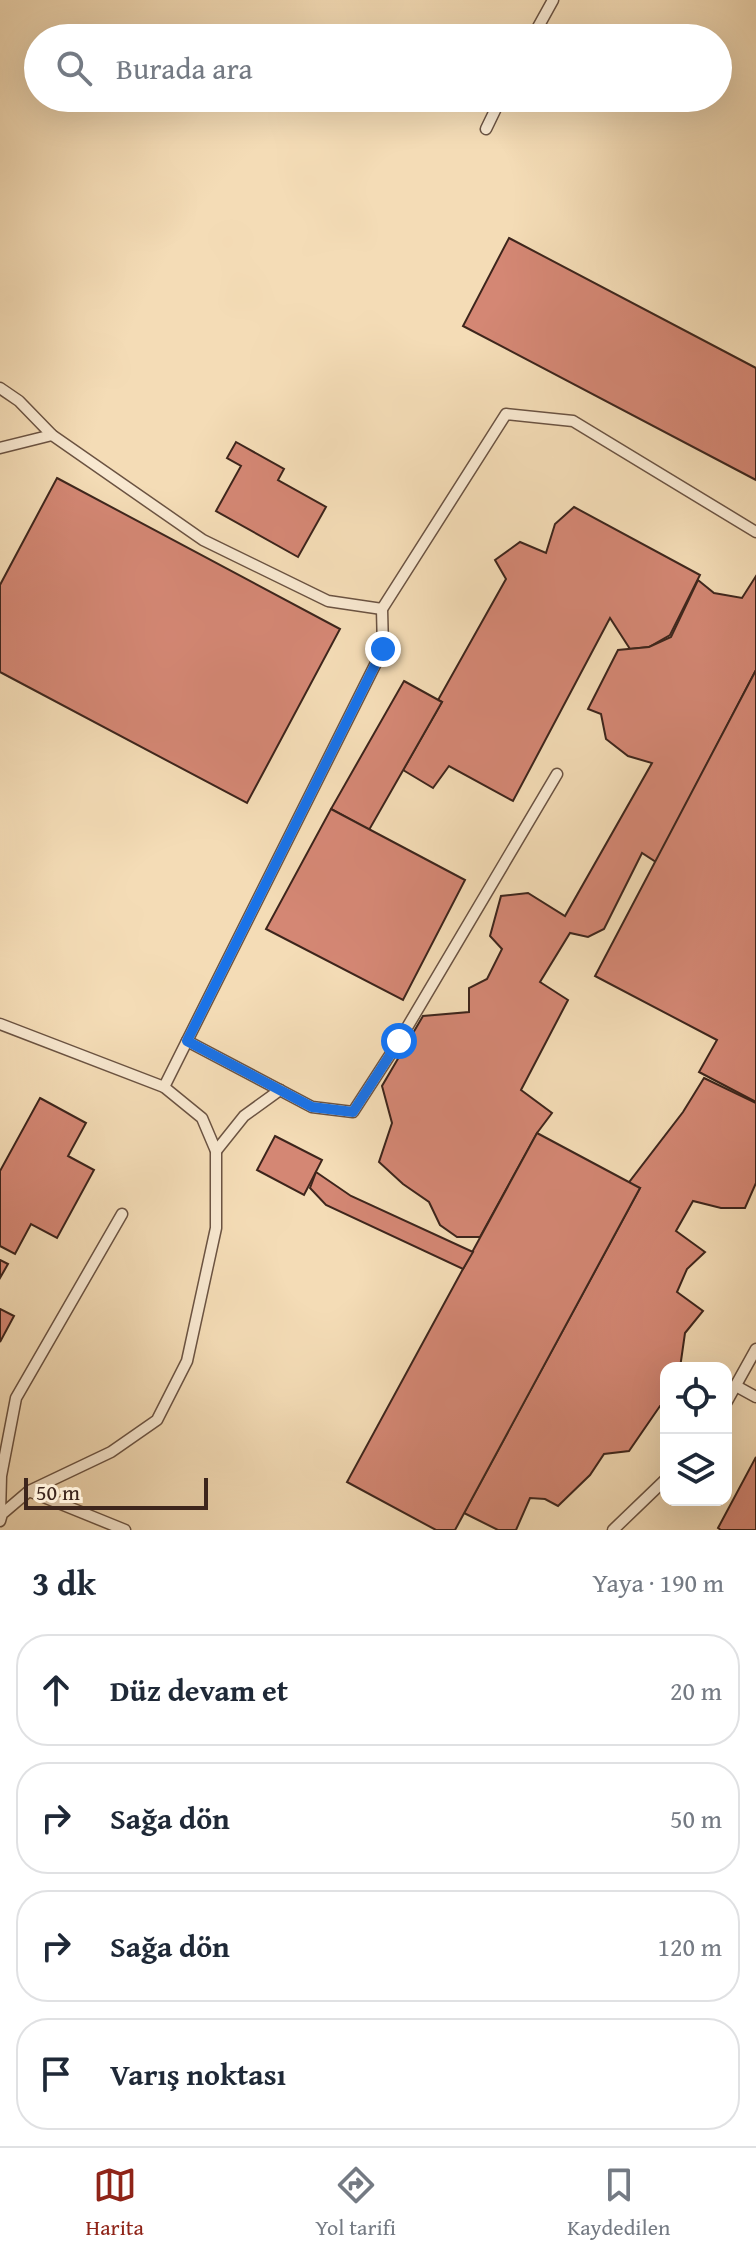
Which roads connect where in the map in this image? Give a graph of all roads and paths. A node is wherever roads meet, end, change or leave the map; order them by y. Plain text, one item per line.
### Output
1 (553, 0) edge
2 (540, 24) edge
3 (494, 112) edge
4 (486, 129) dead end
5 (0, 388) edge
6 (52, 435) junction
7 (0, 448) edge
8 (756, 532) edge
9 (382, 609) junction
10 (557, 774) dead end
11 (0, 1024) edge
12 (187, 1041) junction
13 (164, 1087) junction
14 (280, 1090) junction
15 (216, 1151) junction
16 (122, 1214) dead end
17 (756, 1349) edge
18 (736, 1386) junction
19 (732, 1393) edge
20 (756, 1397) edge
21 (660, 1485) edge
22 (29, 1491) junction
23 (1, 1517) edge
24 (125, 1530) edge
25 (613, 1530) edge

1 - 2 lane
3 - 4 lane
5 - 6 lane
6 - 7 lane
6 - 9 lane
8 - 9 lane
9 - 12 lane
10 - 14 lane
11 - 13 lane
12 - 13 lane
12 - 14 lane
13 - 15 lane
14 - 15 lane
15 - 22 lane
16 - 23 lane
17 - 18 lane
18 - 19 lane
18 - 20 lane
21 - 25 lane
22 - 23 lane
22 - 24 lane

